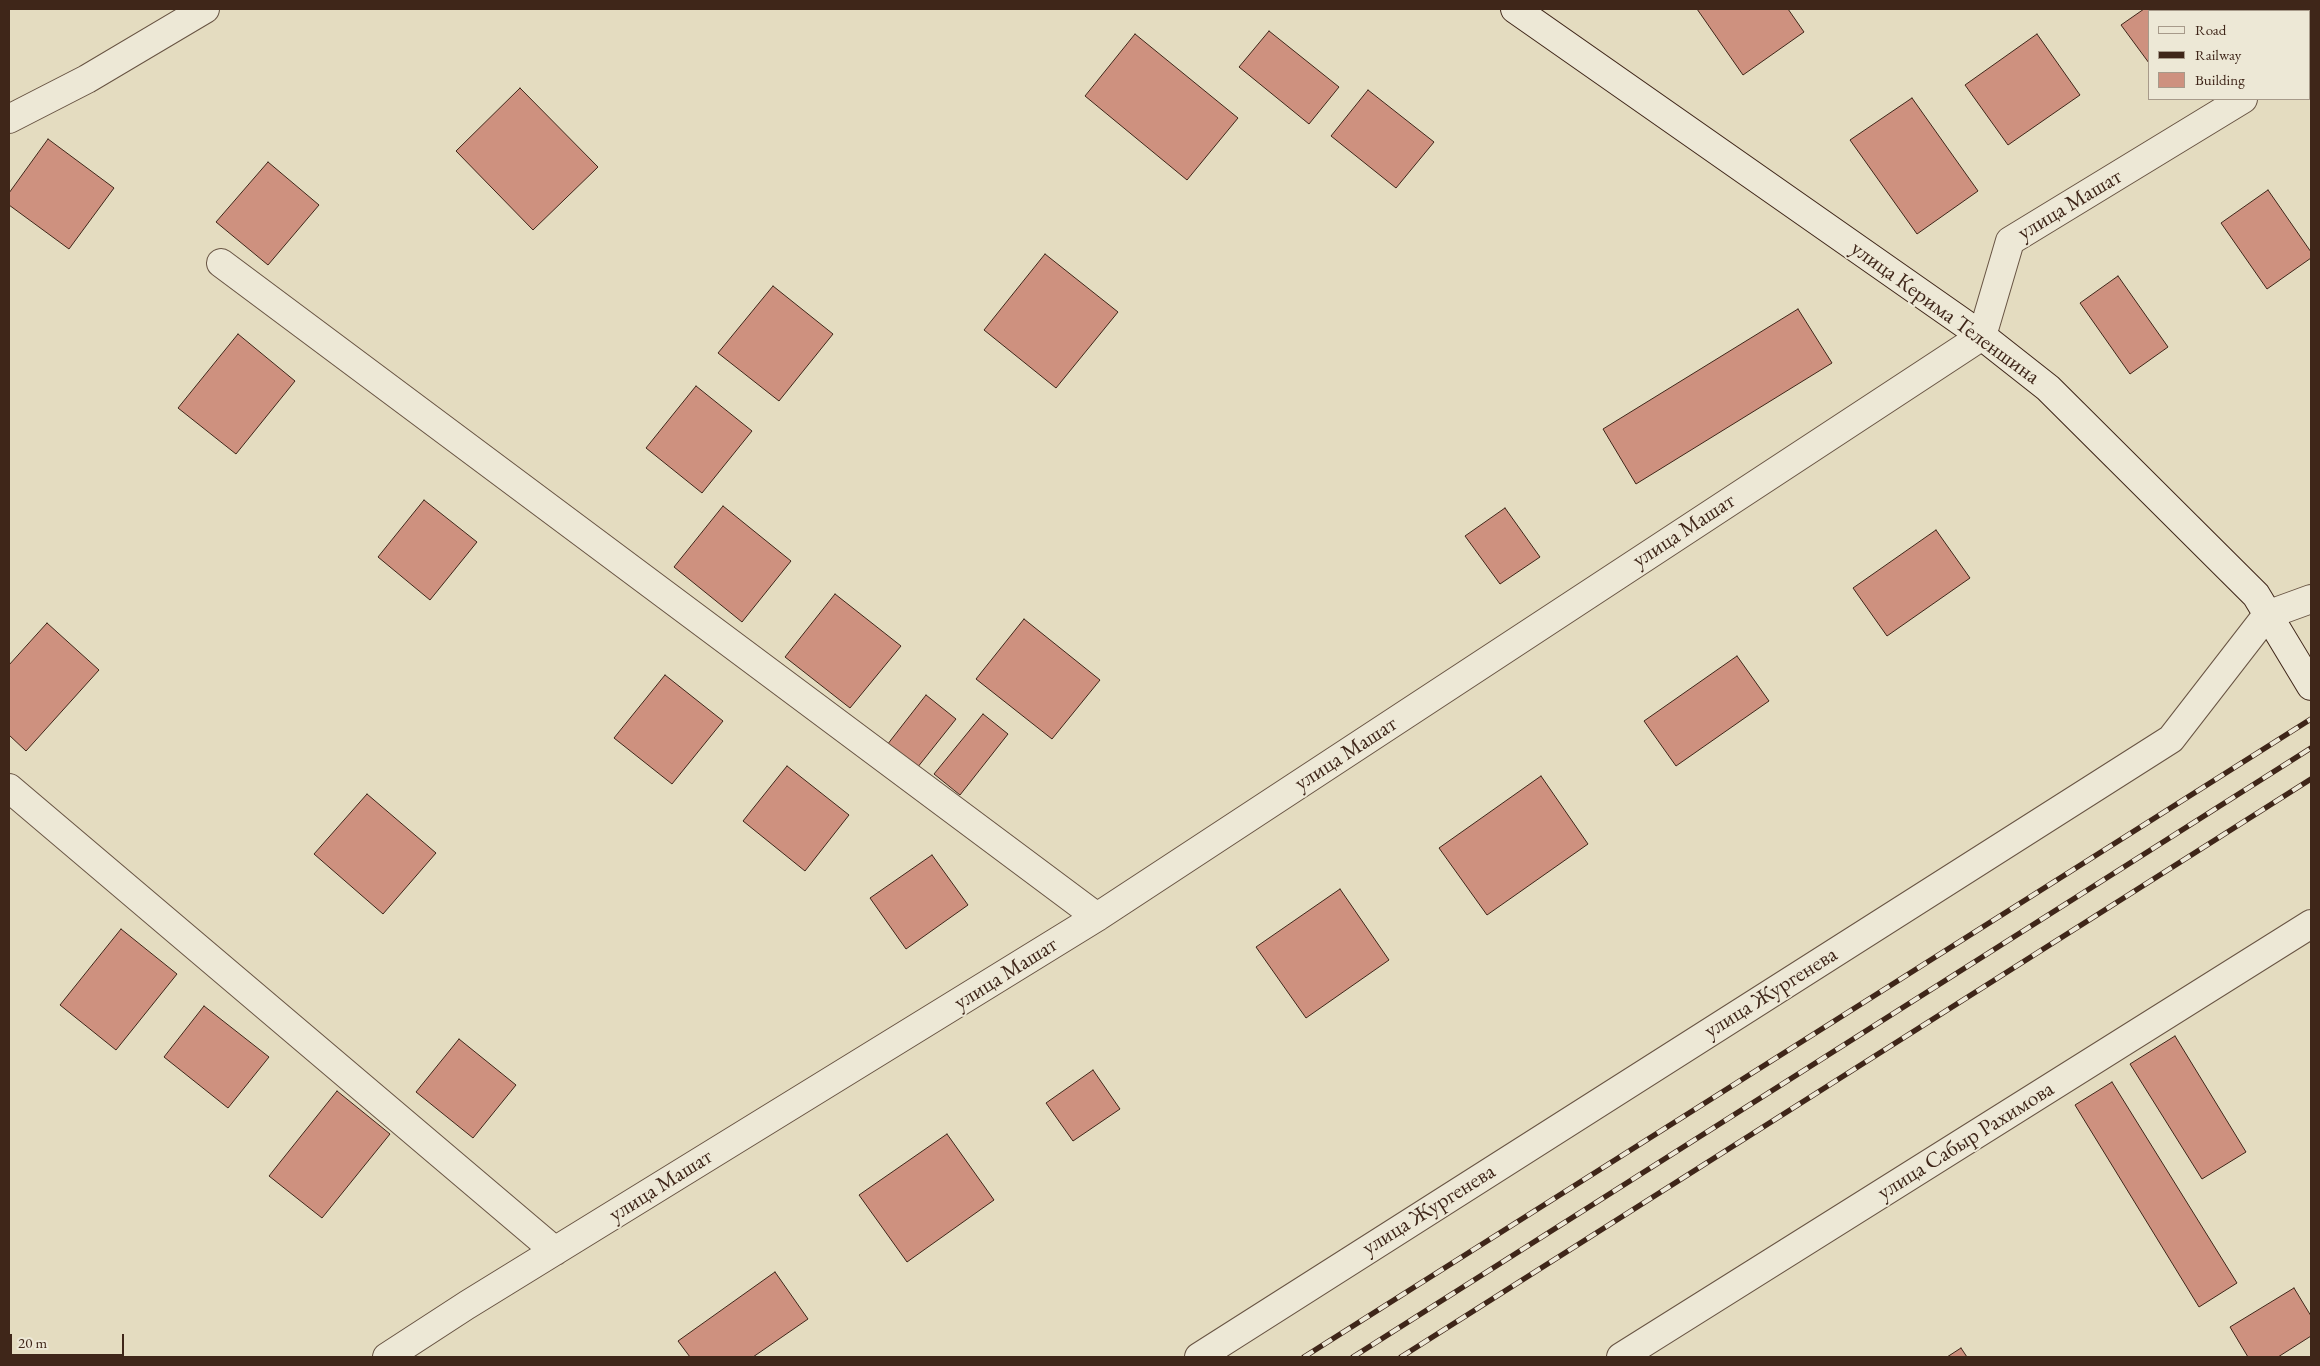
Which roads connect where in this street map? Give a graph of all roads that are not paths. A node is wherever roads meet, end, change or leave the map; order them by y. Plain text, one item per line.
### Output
1 (205, 9) edge
2 (1515, 9) edge
3 (2241, 100) edge
4 (9, 119) edge
5 (221, 264) dead end
6 (1982, 336) junction
7 (2311, 599) edge
8 (2268, 615) junction
9 (2311, 686) edge
10 (9, 788) edge
11 (1097, 917) junction
12 (2311, 924) edge
13 (555, 1251) junction
14 (387, 1357) edge
15 (1199, 1357) edge
16 (1621, 1357) edge

1 - 4 street
2 - 6 street, улица Керима Теленшина
3 - 6 street, улица Машат
5 - 11 street
6 - 8 street, улица Керима Теленшина
6 - 11 street, улица Машат
7 - 8 street
8 - 9 street, улица Керима Теленшина
8 - 15 street, улица Жургенева
10 - 13 street
11 - 13 street, улица Машат
12 - 16 street, улица Сабыр Рахимова
13 - 14 street, улица Машат

